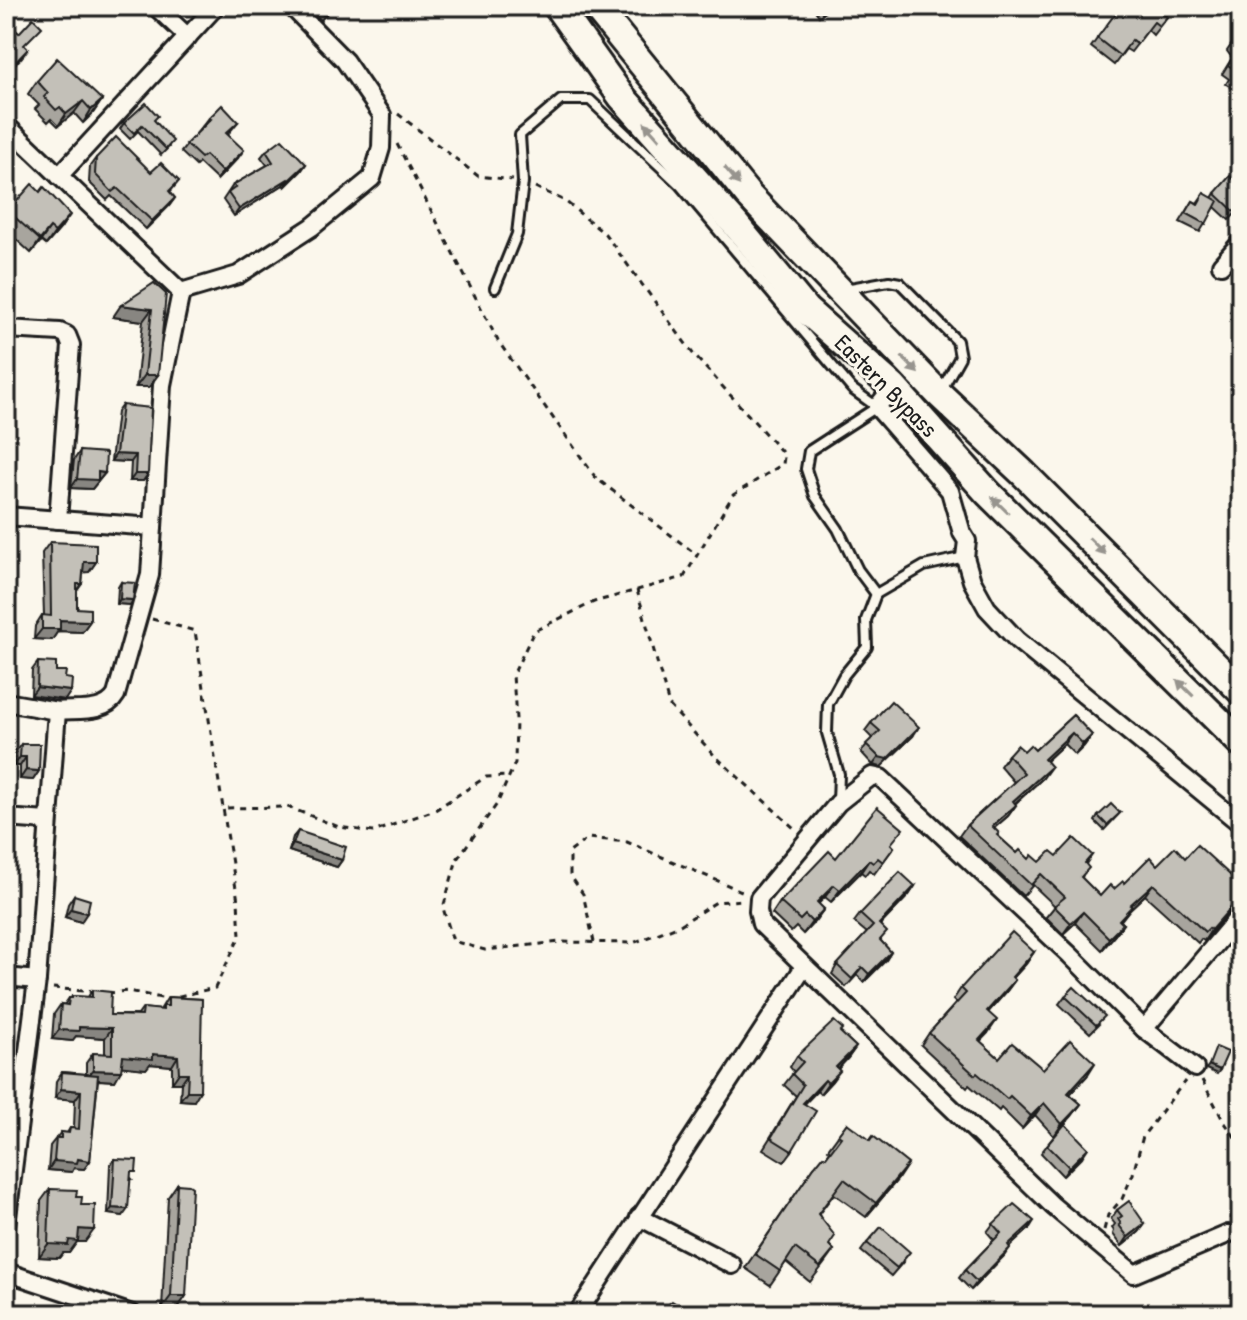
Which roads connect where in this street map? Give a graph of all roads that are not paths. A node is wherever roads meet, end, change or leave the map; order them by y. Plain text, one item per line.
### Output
1 (155, 6) edge
2 (216, 6) edge
3 (291, 6) edge
4 (557, 6) edge
5 (595, 6) edge
6 (188, 37) junction
7 (6, 125) edge
8 (59, 176) junction
9 (1241, 242) edge
10 (1221, 265) dead end
11 (495, 288) dead end
12 (840, 290) junction
13 (181, 292) junction
14 (6, 329) edge
15 (939, 394) junction
16 (885, 397) junction
17 (6, 516) edge
18 (58, 520) junction
19 (153, 527) junction
20 (965, 557) junction
21 (876, 594) junction
22 (1241, 691) edge
23 (6, 702) edge
24 (57, 711) junction
25 (1241, 743) edge
26 (838, 803) junction
27 (1237, 815) edge
28 (6, 818) edge
29 (47, 821) junction
30 (1241, 914) edge
31 (804, 967) junction
32 (6, 977) edge
33 (37, 980) junction
34 (1144, 1029) junction
35 (1195, 1068) road end
36 (639, 1217) junction
37 (6, 1225) edge
38 (1228, 1234) dead end
39 (732, 1265) dead end
40 (6, 1272) edge
41 (132, 1314) edge
42 (577, 1314) edge

1 - 6 street
2 - 6 street
3 - 13 street
16 -> 4 main road, Eastern Bypass
5 -> 12 main road, Eastern Bypass
6 - 8 street
7 - 8 street
8 - 13 street
9 - 10 street
11 - 16 lane
12 -> 15 main road, Eastern Bypass
12 - 15 lane
13 - 19 street
14 - 18 street
15 -> 22 main road, Eastern Bypass
16 - 20 street
16 - 21 lane
25 -> 16 main road, Eastern Bypass
17 - 18 street
18 - 19 street
19 - 24 street
20 - 21 lane
20 - 27 street
21 - 26 lane
23 - 24 street
24 - 29 street
26 - 31 street
26 - 34 street
28 - 29 street
29 - 33 street
30 - 34 street
31 - 36 street
31 - 38 street
32 - 33 street
33 - 37 street
34 - 35 street
36 - 39 street
36 - 42 street
40 - 41 street

